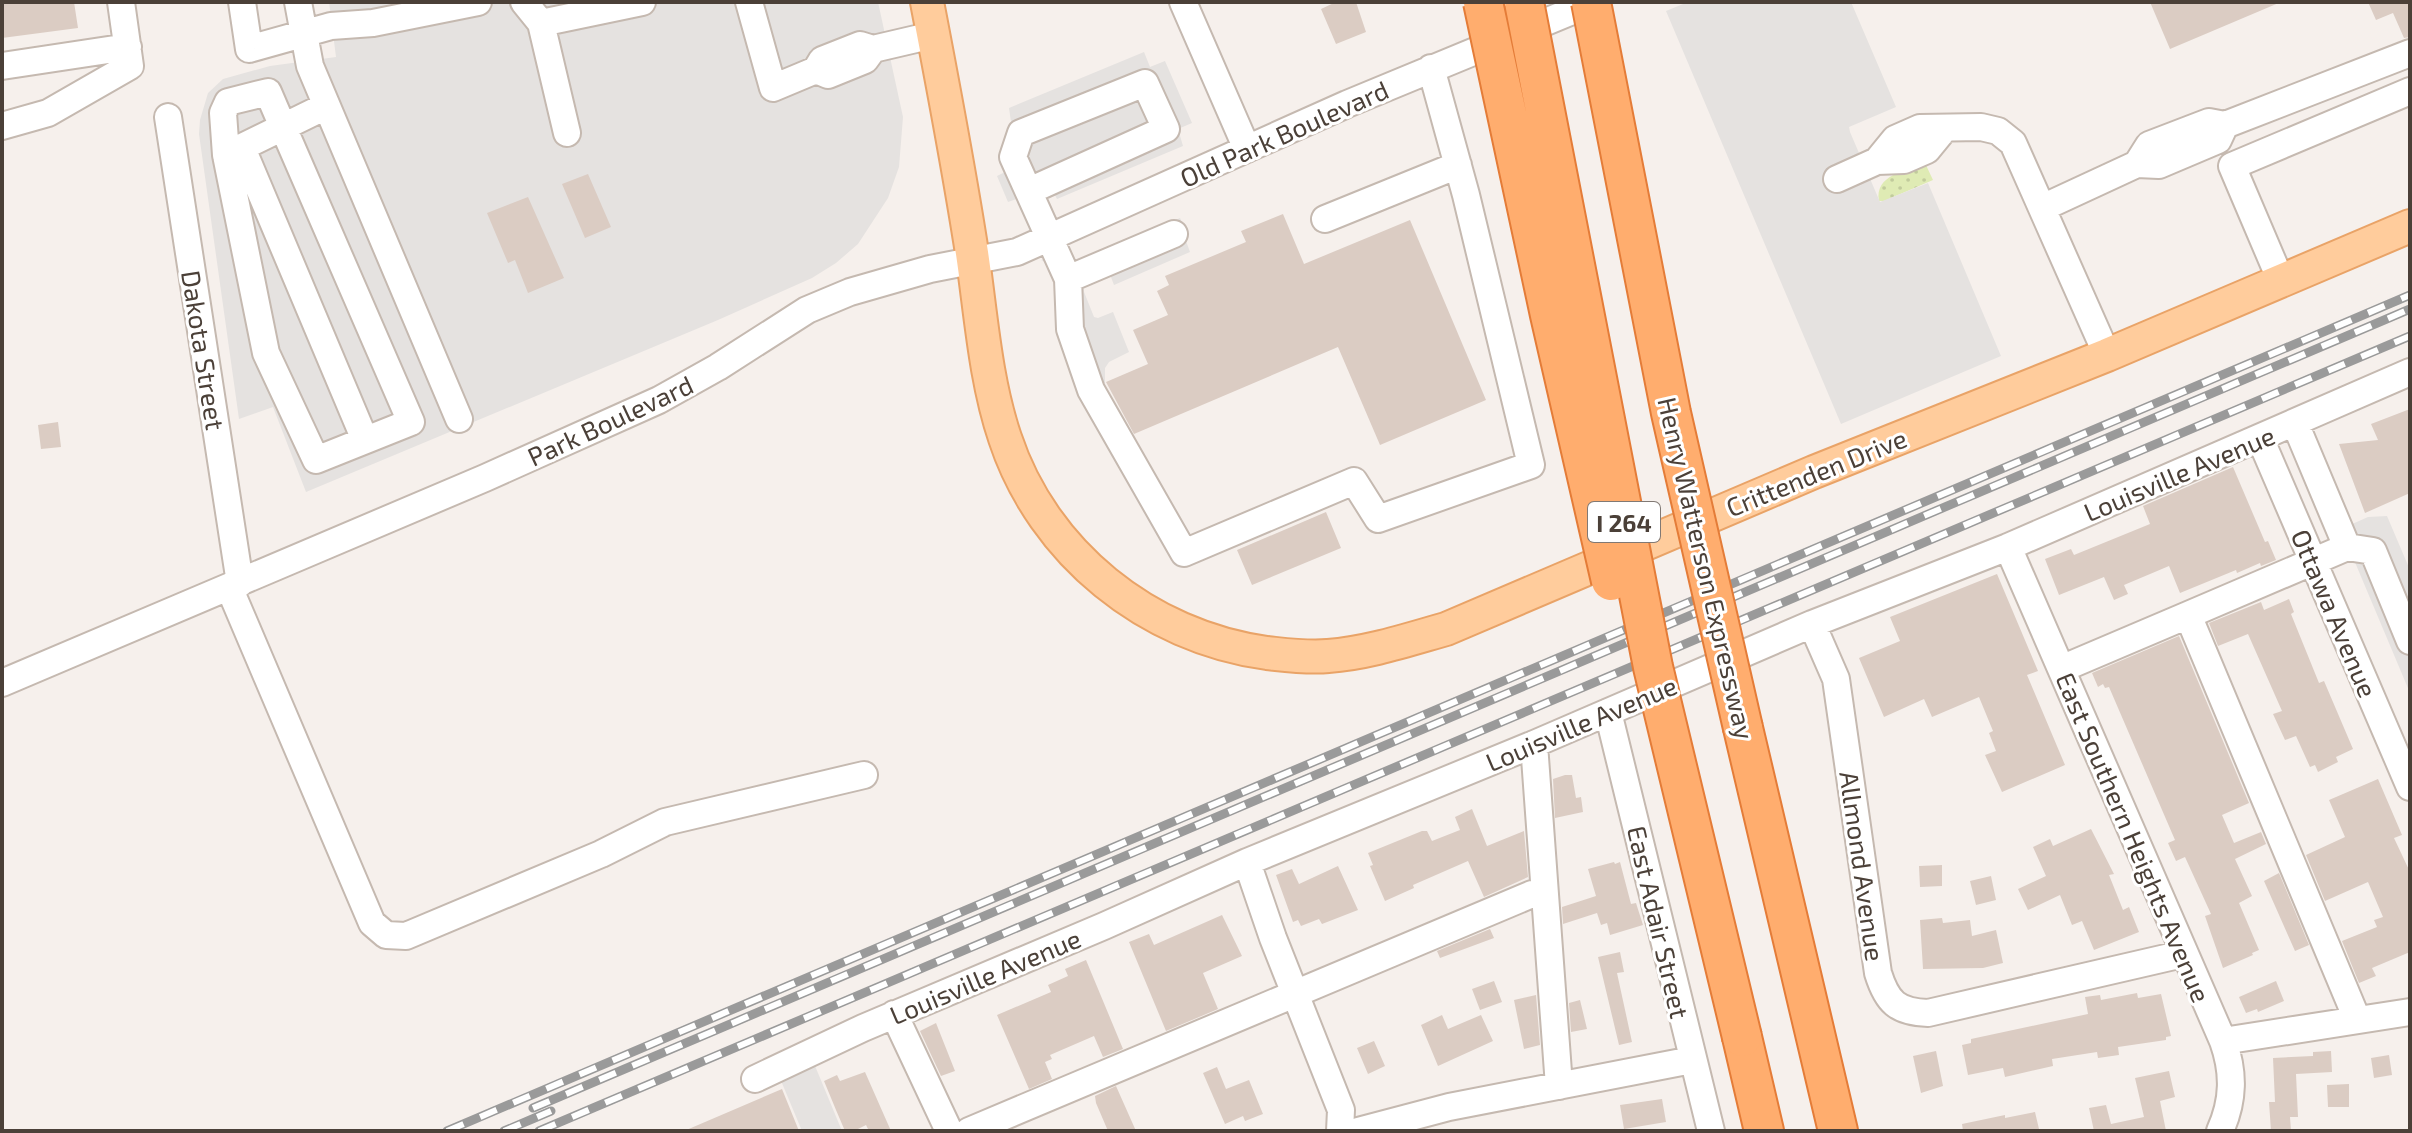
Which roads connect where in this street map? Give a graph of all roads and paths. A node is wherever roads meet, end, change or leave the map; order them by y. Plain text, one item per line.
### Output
1 (121, 2) edge
2 (242, 2) edge
3 (298, 2) edge
4 (478, 2) edge
5 (524, 2) edge
6 (642, 2) edge
7 (749, 2) edge
8 (927, 2) edge
9 (1183, 2) edge
10 (1483, 2) edge
11 (1524, 2) edge
12 (1593, 2) edge
13 (541, 23) junction
14 (302, 32) junction
15 (933, 35) junction
16 (128, 47) junction
17 (2410, 53) edge
18 (2, 66) edge
19 (1431, 68) junction
20 (2407, 100) edge
21 (326, 106) junction
22 (168, 117) dead end
23 (2, 126) edge
24 (283, 127) junction
25 (567, 133) dead end
26 (1247, 149) junction
27 (234, 152) junction
28 (1458, 165) junction
29 (1837, 179) dead end
30 (1029, 191) junction
31 (2042, 208) junction
32 (1325, 219) dead end
33 (2410, 226) edge
34 (1174, 234) dead end
35 (1049, 238) junction
36 (973, 261) junction
37 (1068, 279) junction
38 (2281, 281) junction
39 (2107, 355) junction
40 (2410, 372) edge
41 (459, 419) dead end
42 (2295, 423) junction
43 (2260, 438) junction
44 (365, 440) junction
45 (2008, 547) junction
46 (2347, 547) junction
47 (2313, 562) junction
48 (234, 585) junction
49 (2188, 615) junction
50 (1812, 624) junction
51 (2410, 641) edge
52 (1653, 667) junction
53 (2061, 669) junction
54 (2, 683) edge
55 (1608, 712) junction
56 (1534, 744) junction
57 (864, 775) dead end
58 (2409, 780) edge
59 (1247, 862) junction
60 (1532, 894) dead end
61 (2183, 954) junction
62 (1295, 993) junction
63 (2410, 1012) edge
64 (894, 1014) junction
65 (2357, 1019) junction
66 (2223, 1041) junction
67 (1692, 1060) junction
68 (755, 1079) dead end
69 (1559, 1086) junction
70 (949, 1131) edge
71 (969, 1131) edge
72 (1340, 1131) edge
73 (1358, 1131) edge
74 (1711, 1131) edge
75 (1764, 1131) edge
76 (1838, 1131) edge
77 (2220, 1131) edge

1 - 16 street
2 - 14 street
3 - 14 street
4 - 14 street
5 - 13 street
6 - 13 street
7 - 15 street
8 - 15 main road
9 - 26 street
10 - 52 highway, bridge
11 - 52 highway, I 264, bridge
12 - 19 street, Old Park Boulevard
12 - 76 highway, Henry Watterson Expressway / I 264, bridge
13 - 25 street
14 - 21 street
15 - 36 main road
16 - 18 street
16 - 23 street
17 - 31 street
19 - 26 street, Old Park Boulevard
19 - 28 street
20 - 38 street
21 - 24 street
21 - 41 street
22 - 48 street, Dakota Street
24 - 27 street
24 - 27 street
24 - 44 street
26 - 35 street, Old Park Boulevard
27 - 44 street
27 - 44 street
28 - 32 street
28 - 37 street
29 - 31 street
30 - 30 street
30 - 35 street
31 - 39 street
33 - 38 main road, Crittenden Drive
34 - 37 street
35 - 36 street, Old Park Boulevard
35 - 37 street
36 - 39 main road, Crittenden Drive
36 - 48 street, Park Boulevard
38 - 39 main road, Crittenden Drive
40 - 42 street, Louisville Avenue
42 - 43 street, Louisville Avenue
42 - 46 street
43 - 45 street, Louisville Avenue
43 - 47 street, Ottawa Avenue
45 - 50 street, Louisville Avenue
45 - 53 street, East Southern Heights Avenue
46 - 47 street
46 - 51 street
47 - 49 street
47 - 58 street, Ottawa Avenue
48 - 54 street, Park Boulevard
48 - 57 street, Dakota Street
49 - 53 street
49 - 65 street
50 - 55 street, Louisville Avenue
50 - 61 street, Allmond Avenue
52 - 75 highway, I 264, bridge
53 - 61 street, East Southern Heights Avenue
55 - 56 street, Louisville Avenue
55 - 67 street, East Adair Street
56 - 59 street, Louisville Avenue
56 - 69 street
59 - 62 street
59 - 64 street, Louisville Avenue
60 - 62 street
61 - 66 street, East Southern Heights Avenue
62 - 71 street
62 - 72 street
63 - 65 street
64 - 68 street, Louisville Avenue
64 - 70 street
65 - 66 street
66 - 77 street, East Southern Heights Avenue
67 - 69 street
67 - 74 street, East Adair Street
69 - 73 street

